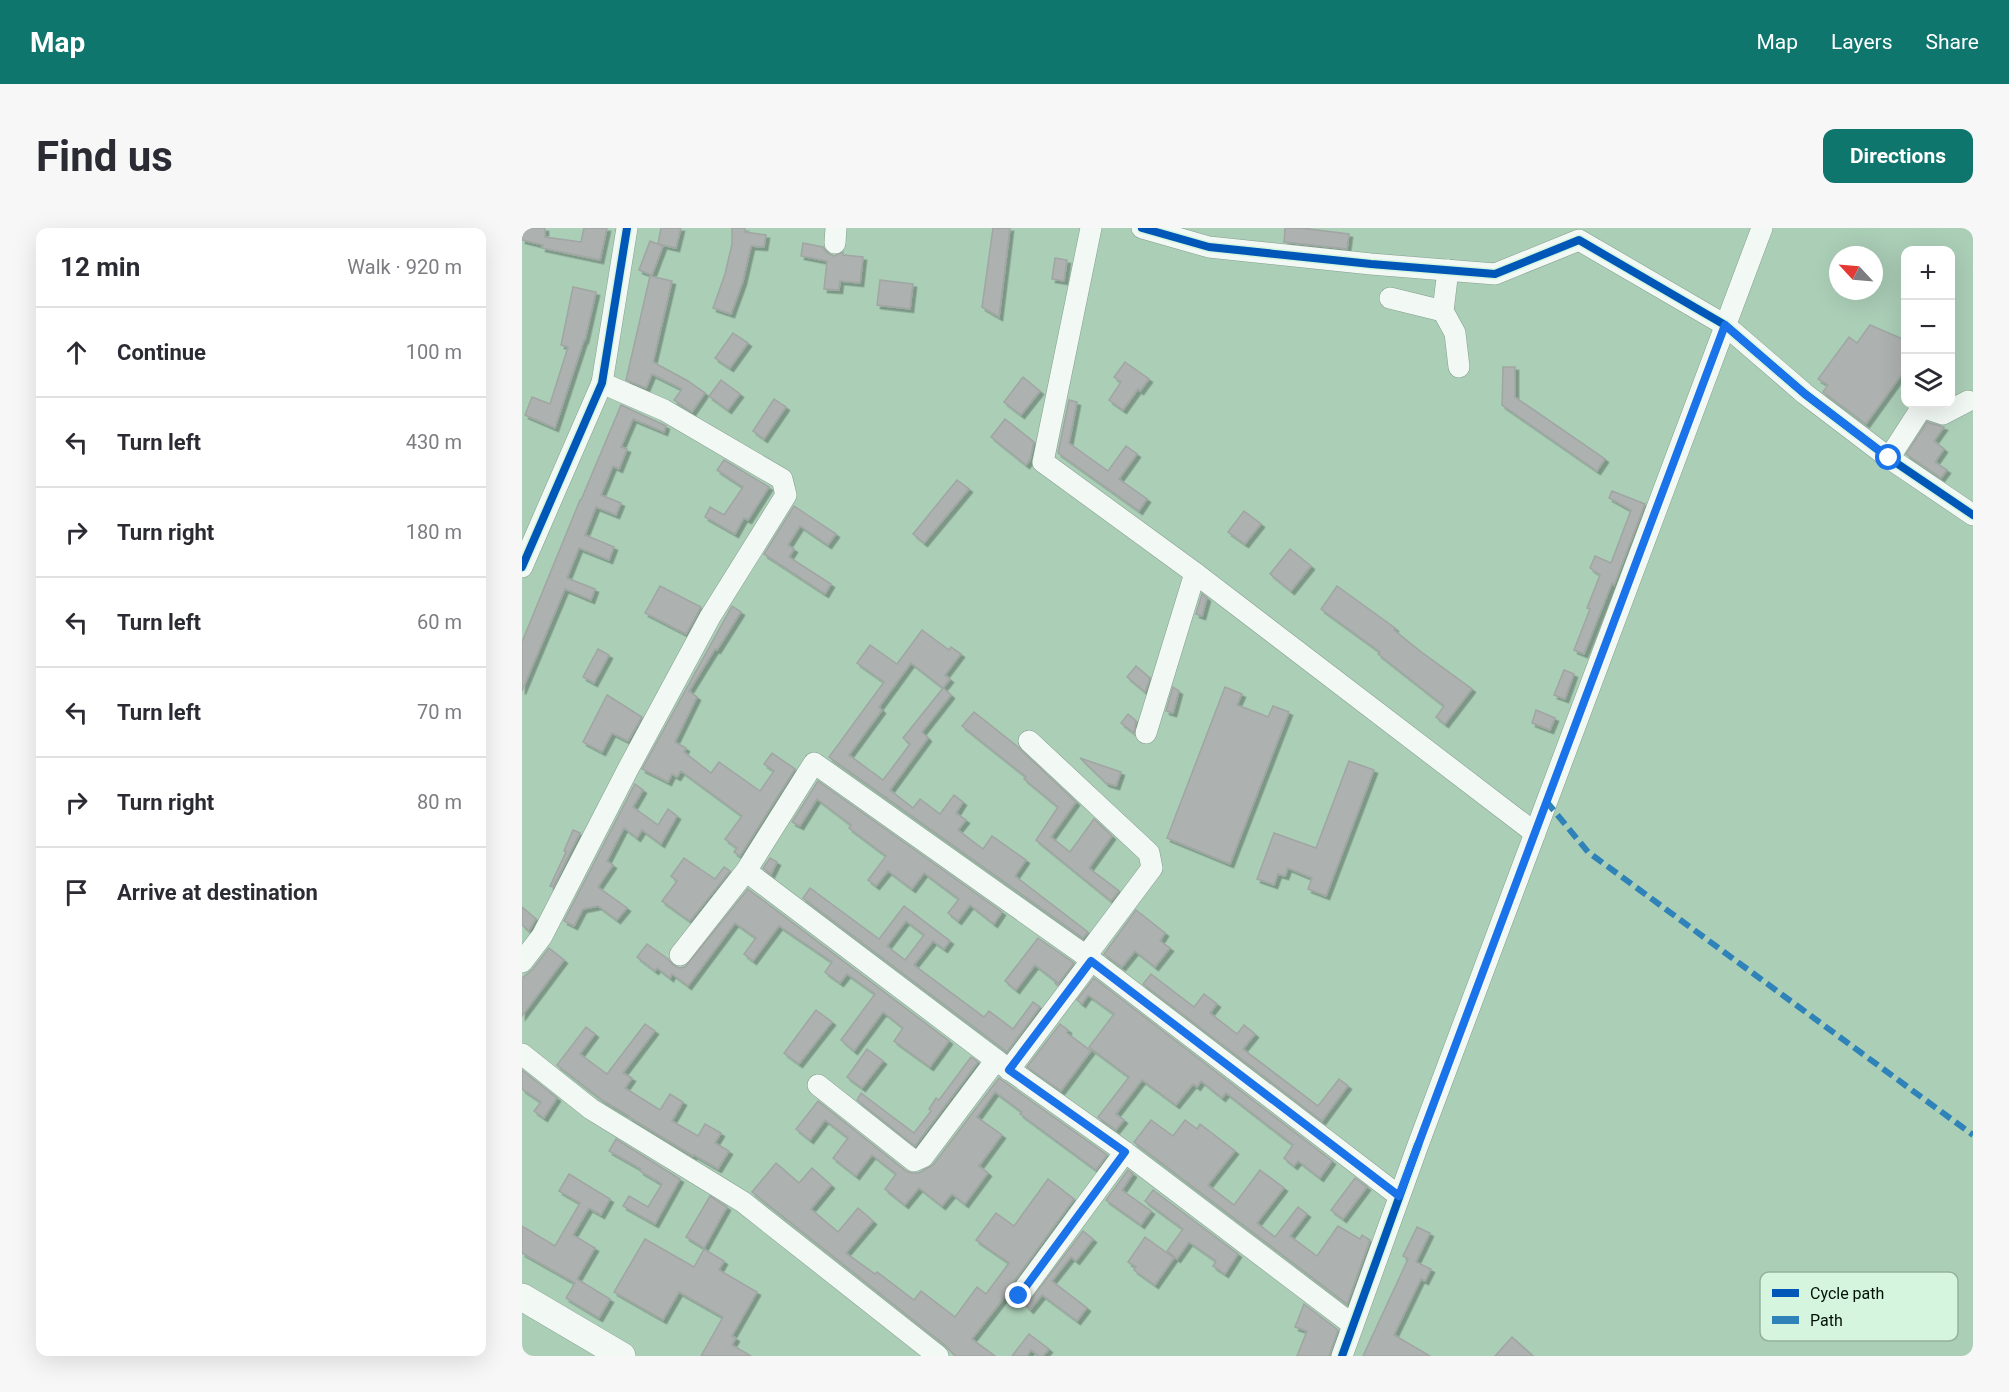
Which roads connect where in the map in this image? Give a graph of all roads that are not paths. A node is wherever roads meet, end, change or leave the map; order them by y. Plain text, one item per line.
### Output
1 (627, 228) edge
2 (1091, 228) edge
3 (1142, 228) edge
4 (1762, 228) edge
5 (1448, 270) junction
6 (1390, 298) dead end
7 (1443, 311) junction
8 (1725, 325) junction
9 (1459, 367) dead end
10 (602, 382) junction
11 (1968, 401) dead end
12 (1889, 458) junction
13 (1972, 511) edge
14 (522, 567) edge
15 (1195, 573) junction
16 (1146, 733) dead end
17 (1029, 741) dead end
18 (1535, 833) junction
19 (746, 871) junction
20 (680, 955) dead end
21 (1089, 959) junction
22 (522, 962) edge
23 (522, 1054) edge
24 (1002, 1065) junction
25 (818, 1085) dead end
26 (1125, 1152) junction
27 (1399, 1196) junction
28 (1019, 1296) dead end
29 (524, 1301) edge
30 (1353, 1325) junction
31 (622, 1356) edge
32 (938, 1356) edge
33 (1342, 1356) edge

1 - 10 street
2 - 15 street
3 - 5 street
4 - 8 street
5 - 7 street
5 - 8 street
6 - 7 street
7 - 9 street
8 - 12 street
8 - 18 street
10 - 14 street
10 - 22 street
11 - 12 street
12 - 13 street
15 - 16 street
15 - 18 street
17 - 21 street
18 - 27 street
19 - 20 street
19 - 21 street
19 - 24 street
21 - 24 street
21 - 27 street
23 - 32 street
24 - 25 street
24 - 26 street
26 - 28 street
26 - 30 street
27 - 30 street
29 - 31 main road
30 - 33 street

